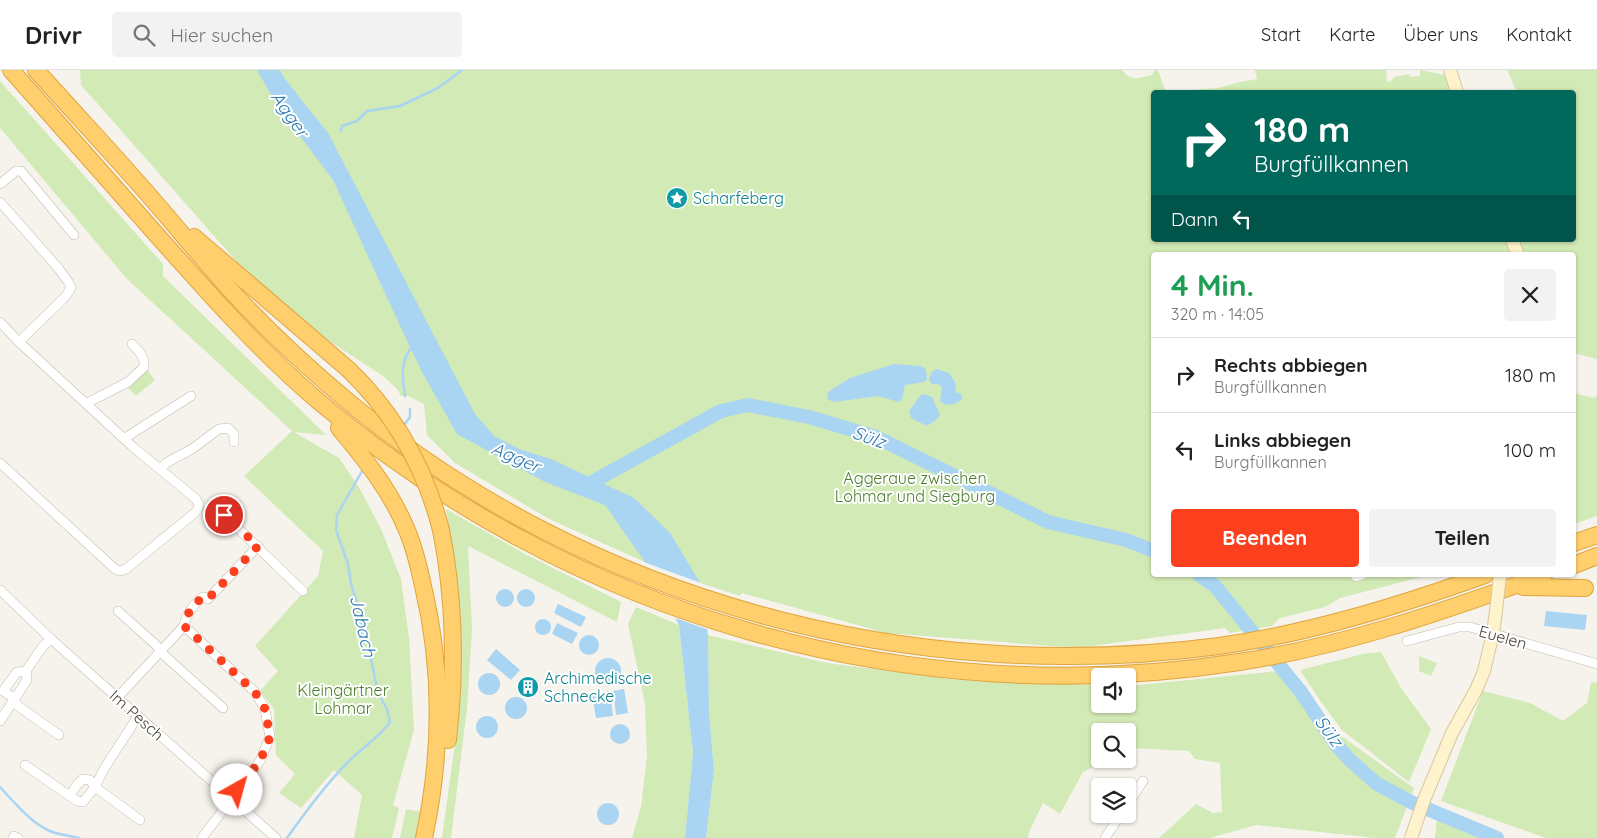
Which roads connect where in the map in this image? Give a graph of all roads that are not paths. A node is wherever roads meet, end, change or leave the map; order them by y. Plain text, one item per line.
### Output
1 (11, 70) edge
2 (36, 70) edge
3 (1450, 70) edge
4 (1456, 90) edge
5 (0, 184) edge
6 (0, 202) edge
7 (157, 204) junction
8 (74, 235) dead end
9 (0, 322) edge
10 (19, 342) junction
11 (132, 344) dead end
12 (191, 396) dead end
13 (313, 397) junction
14 (87, 403) junction
15 (125, 438) junction
16 (234, 442) dead end
17 (0, 464) edge
18 (161, 469) junction
19 (224, 515) dead end
20 (1597, 535) edge
21 (1576, 542) edge
22 (258, 546) junction
23 (1597, 556) edge
24 (1576, 563) edge
25 (1479, 577) edge
26 (1531, 577) edge
27 (1506, 581) edge
28 (1585, 588) dead end
29 (0, 590) edge
30 (303, 591) dead end
31 (118, 611) dead end
32 (184, 626) junction
33 (1493, 633) junction
34 (51, 639) junction
35 (1408, 641) dead end
36 (160, 651) junction
37 (1597, 664) edge
38 (26, 671) junction
39 (2, 687) edge
40 (118, 696) junction
41 (14, 698) junction
42 (222, 708) dead end
43 (138, 716) junction
44 (0, 721) edge
45 (59, 735) dead end
46 (25, 765) dead end
47 (1143, 781) dead end
48 (95, 787) junction
49 (70, 796) junction
50 (1136, 796) edge
51 (230, 799) junction
52 (435, 800) junction
53 (140, 820) dead end
54 (432, 821) junction
55 (1115, 823) edge
56 (1415, 830) edge
57 (13, 838) edge
58 (18, 838) edge
59 (202, 838) edge
60 (276, 838) edge
61 (424, 838) edge
62 (432, 838) edge
63 (1105, 838) edge

1 - 13 highway
2 - 7 highway
3 - 4 main road
5 - 8 street
6 - 10 street
7 - 25 highway
7 - 52 highway, bridge
9 - 10 street
10 - 14 street
11 - 14 street
12 - 15 street
13 - 27 highway
13 - 52 highway
14 - 15 street
15 - 18 street
16 - 18 street
17 - 18 street
19 - 22 street
20 - 21 highway
22 - 30 street
22 - 32 street
23 - 24 highway
26 - 27 highway
27 - 28 highway
27 - 33 main road, bridge
29 - 34 street, Im Pesch
31 - 36 street
32 - 36 street
32 - 51 street
33 - 35 street, Euelen
33 - 37 street, Euelen
33 - 56 main road
34 - 38 street
34 - 40 street, Im Pesch
36 - 40 street
36 - 42 street
38 - 39 street
38 - 41 street
39 - 41 street
40 - 43 street, Im Pesch
41 - 44 street
41 - 45 street
43 - 48 street
43 - 51 street, Im Pesch
46 - 49 street
47 - 50 street
48 - 49 street
48 - 49 street
48 - 53 street
51 - 59 street
51 - 60 street, Im Pesch
52 - 54 highway
54 - 61 highway
54 - 62 highway
55 - 63 street
57 - 58 street

